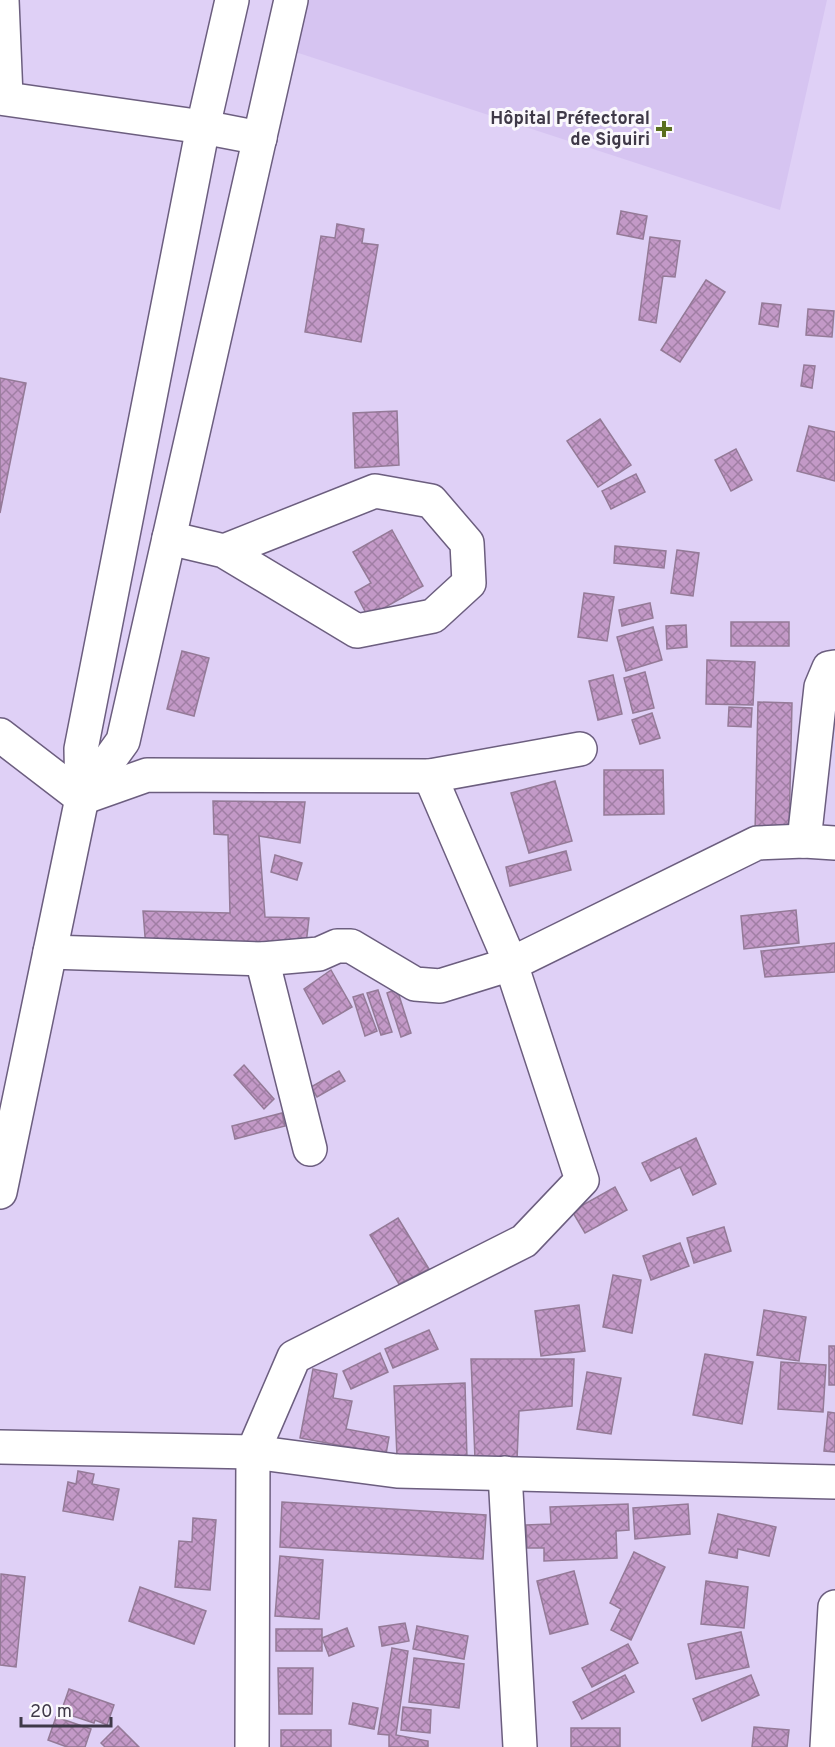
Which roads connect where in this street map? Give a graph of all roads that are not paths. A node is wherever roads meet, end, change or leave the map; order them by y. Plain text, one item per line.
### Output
1 (2, 0) edge
2 (232, 0) edge
3 (291, 0) edge
4 (3, 98) edge
5 (203, 127) junction
6 (260, 138) junction
7 (169, 538) junction
8 (224, 551) junction
9 (835, 667) edge
10 (0, 735) edge
11 (580, 749) dead end
12 (430, 776) junction
13 (82, 798) junction
14 (819, 842) edge
15 (50, 952) junction
16 (262, 959) junction
17 (512, 964) junction
18 (310, 1149) dead end
19 (0, 1192) edge
20 (0, 1447) edge
21 (253, 1452) junction
22 (505, 1473) junction
23 (835, 1482) edge
24 (835, 1607) edge
25 (252, 1747) edge
26 (520, 1747) edge
27 (827, 1747) edge

1 - 4 street
2 - 5 street
3 - 6 street
4 - 5 street
5 - 6 street
5 - 13 street
6 - 7 street
7 - 8 street
7 - 13 street
8 - 8 street
9 - 14 street
10 - 13 street
11 - 12 street
12 - 13 street
12 - 17 street
13 - 15 street
14 - 17 street
15 - 16 street
15 - 19 street
16 - 17 street
16 - 18 street
17 - 21 street
20 - 21 street
21 - 22 street
21 - 25 street
22 - 23 street
22 - 26 street
24 - 27 street

